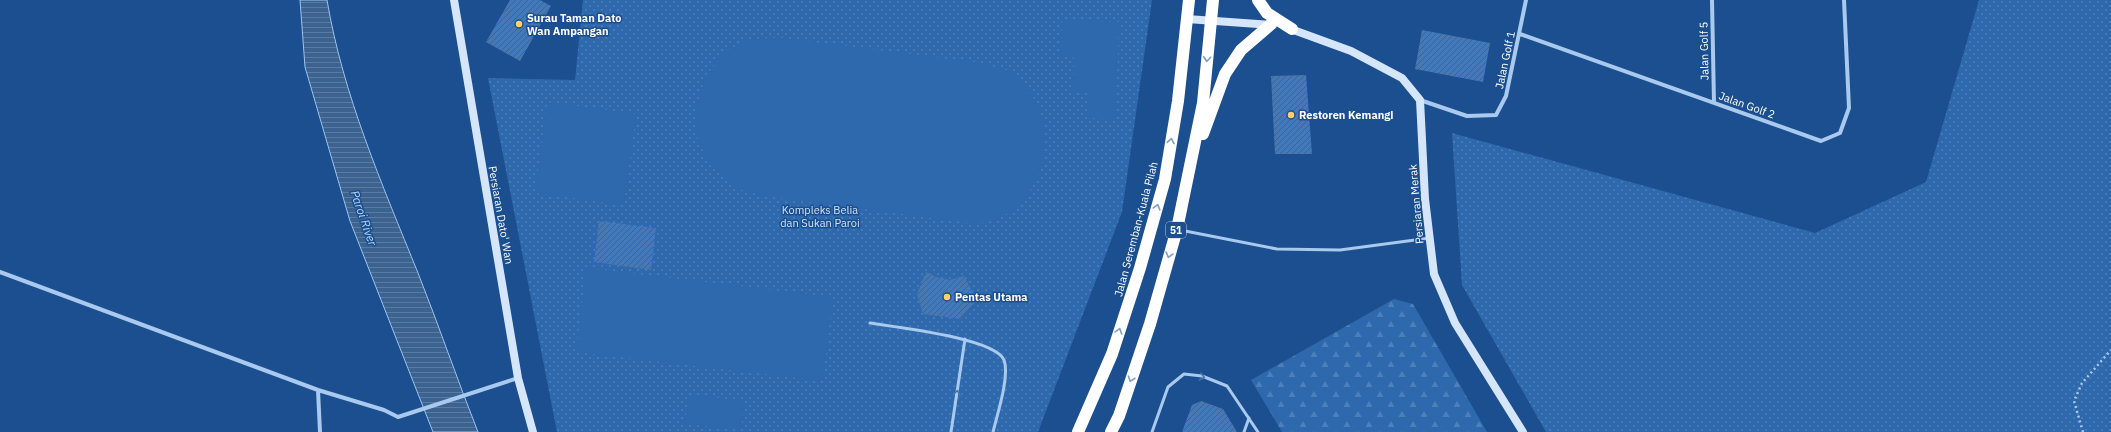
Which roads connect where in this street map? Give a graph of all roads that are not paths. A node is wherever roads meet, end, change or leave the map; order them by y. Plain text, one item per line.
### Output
1 (454, 0) edge
2 (1189, 0) edge
3 (1213, 0) edge
4 (1258, 0) edge
5 (1526, 0) edge
6 (1712, 0) edge
7 (1844, 0) edge
8 (1187, 19) junction
9 (1211, 20) junction
10 (1270, 25) junction
11 (1292, 29) junction
12 (1520, 34) junction
13 (1420, 100) junction
14 (1714, 103) junction
15 (1180, 212) junction
16 (1177, 230) junction
17 (1430, 238) junction
18 (0, 272) edge
19 (870, 323) dead end
20 (965, 339) junction
21 (518, 378) junction
22 (318, 390) junction
23 (1249, 418) junction
24 (320, 432) edge
25 (533, 432) edge
26 (951, 432) edge
27 (993, 432) edge
28 (1078, 432) edge
29 (1111, 432) edge
30 (1152, 432) edge
31 (1244, 432) edge
32 (1258, 432) edge
33 (1523, 432) edge

1 - 21 street, Persiaran Dato' Wan
2 - 8 highway, Jalan Seremban-Kuala Pilah / 51
3 - 9 highway, 51
4 - 11 highway
5 - 12 street, Jalan Golf 1
6 - 14 street, Jalan Golf 5
7 - 14 street, Jalan Golf 2
8 - 9 street
28 -> 8 highway, Jalan Seremban-Kuala Pilah / 51
9 - 10 street
9 -> 15 highway, 51
10 - 11 street
10 - 15 highway
11 - 13 street
12 - 13 street, Jalan Golf 1
12 - 14 street, Jalan Golf 2
13 - 17 street, Persiaran Merak
15 - 16 highway, 51
16 - 17 lane
16 -> 29 highway, 51
17 - 33 street, Persiaran Merak
18 - 22 street
19 - 20 lane
26 -> 20 lane
20 - 27 lane
21 - 22 street
21 - 25 street, Persiaran Dato' Wan
22 - 24 street
30 -> 23 lane
23 - 31 lane
23 - 32 lane

